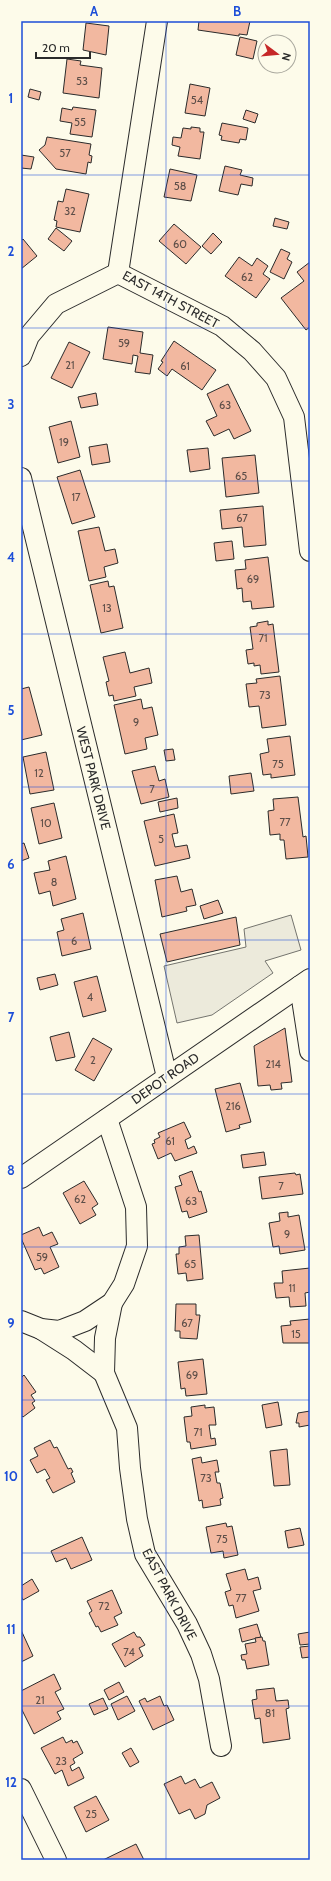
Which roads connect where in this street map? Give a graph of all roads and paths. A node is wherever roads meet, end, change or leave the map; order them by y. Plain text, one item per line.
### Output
1 (157, 21) edge
2 (118, 273) junction
3 (21, 356) edge
4 (21, 478) edge
5 (310, 551) edge
6 (305, 982) edge
7 (310, 1051) edge
8 (167, 1077) junction
9 (107, 1119) junction
10 (21, 1178) edge
11 (112, 1304) junction
12 (21, 1321) edge
13 (41, 1329) junction
14 (104, 1374) junction
15 (221, 1746) dead end
16 (21, 1789) edge
17 (56, 1860) edge

1 - 2 street, EAST 14TH STREET
2 - 3 street
2 - 5 street, EAST 14TH STREET
4 - 8 street, WEST PARK DRIVE
6 - 7 street
6 - 8 street, DEPOT ROAD
8 - 9 street, DEPOT ROAD
9 - 10 street, DEPOT ROAD
9 - 11 street, EAST PARK DRIVE
11 - 13 street, EAST PARK DRIVE
11 - 14 street, EAST PARK DRIVE
12 - 13 street, EAST PARK DRIVE
13 - 14 street, EAST PARK DRIVE
14 - 15 street, EAST PARK DRIVE
16 - 17 street

